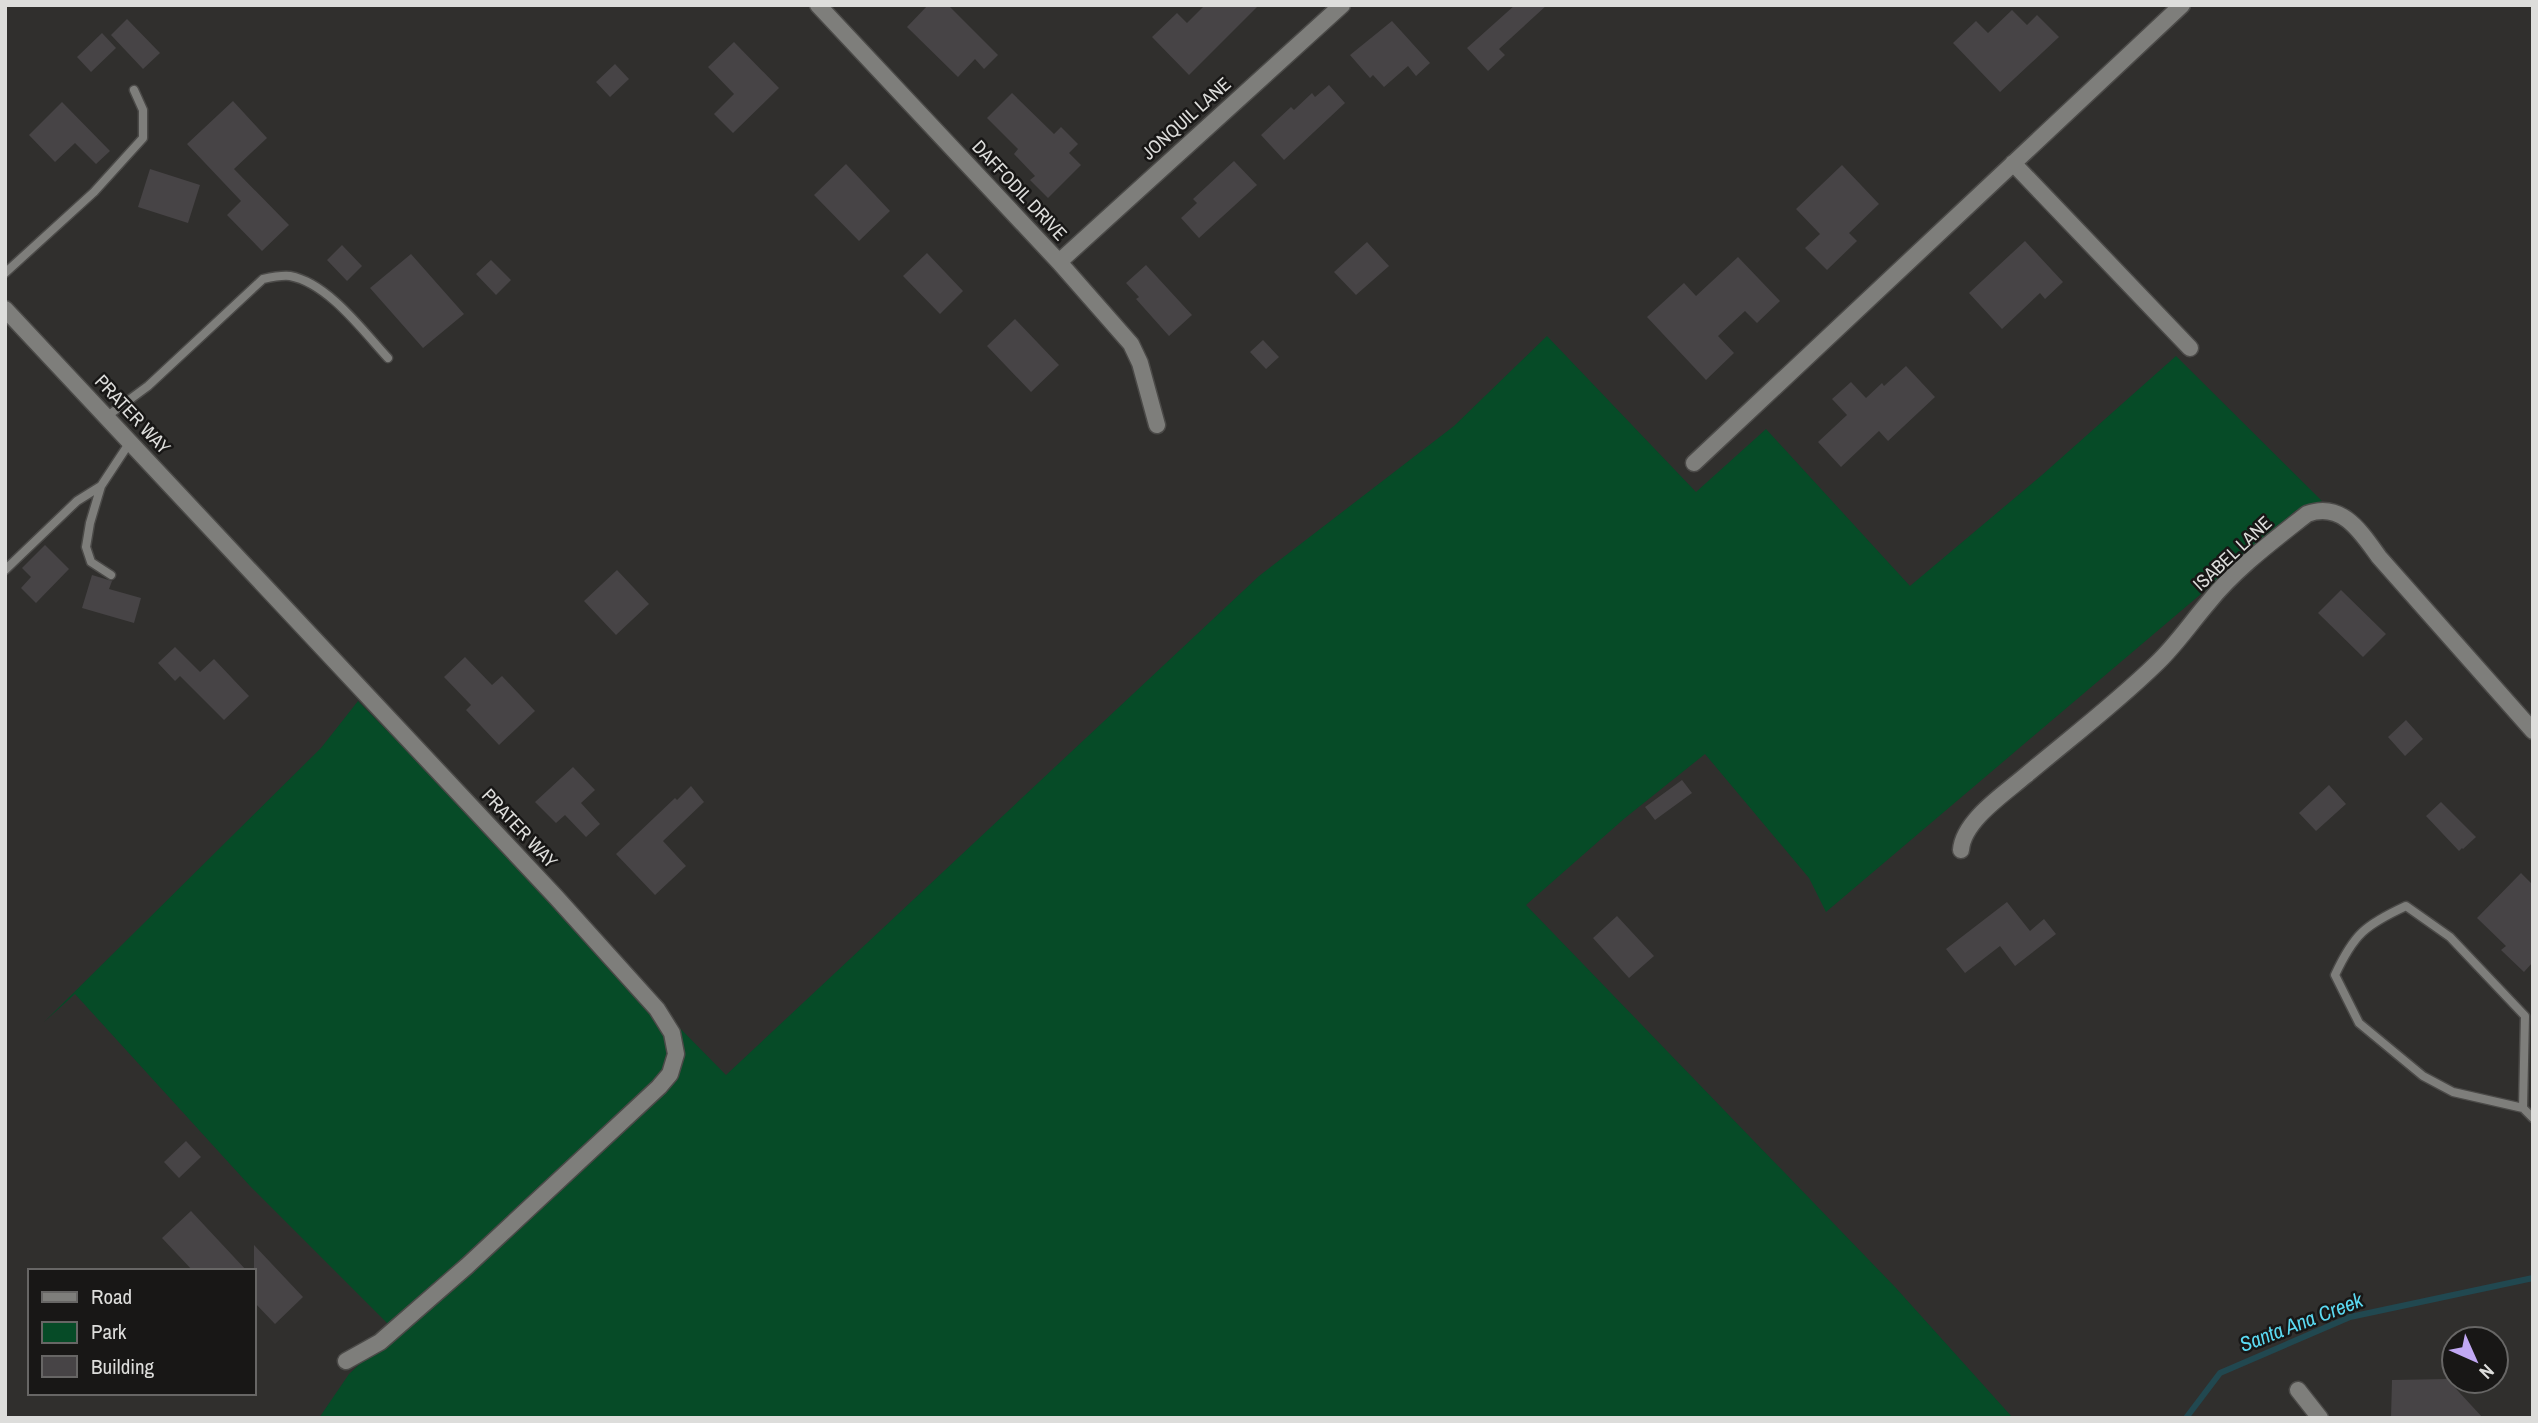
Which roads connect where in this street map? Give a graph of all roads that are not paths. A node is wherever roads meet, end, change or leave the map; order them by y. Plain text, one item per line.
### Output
1 (818, 5) edge
2 (1342, 5) edge
3 (2182, 5) edge
4 (134, 90) dead end
5 (2012, 163) junction
6 (1059, 262) junction
7 (5, 273) edge
8 (5, 309) edge
9 (2190, 348) dead end
10 (388, 358) dead end
11 (106, 417) junction
12 (1157, 425) dead end
13 (130, 442) junction
14 (1693, 463) dead end
15 (101, 486) junction
16 (5, 570) edge
17 (111, 575) dead end
18 (2533, 731) edge
19 (1961, 850) dead end
20 (2523, 1108) junction
21 (2533, 1118) edge
22 (346, 1361) dead end
23 (2298, 1390) dead end
24 (2320, 1418) edge

1 - 6 street, DAFFODIL DRIVE
2 - 6 street, JONQUIL LANE
3 - 5 street
4 - 7 lane
5 - 9 street
5 - 14 street
6 - 12 street, DAFFODIL DRIVE
8 - 11 street, PRATER WAY
10 - 11 lane
11 - 13 street, PRATER WAY
13 - 15 lane
13 - 22 street, PRATER WAY
15 - 16 lane
15 - 17 lane
18 - 19 street, ISABEL LANE
20 - 20 lane
20 - 21 lane
23 - 24 street

